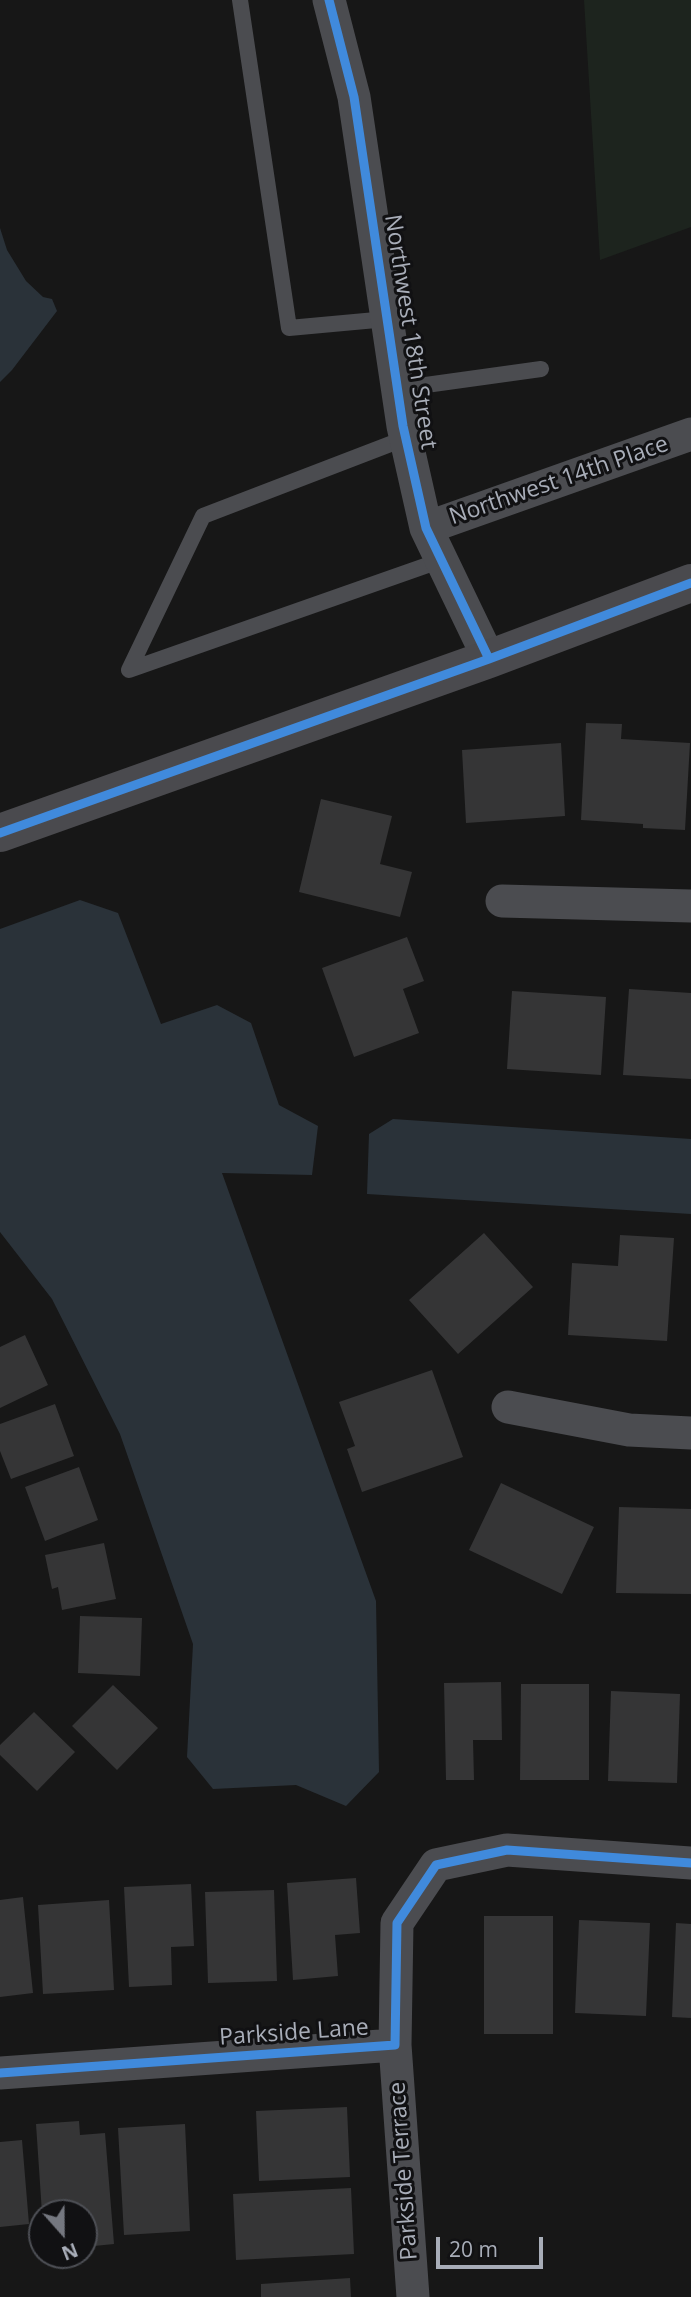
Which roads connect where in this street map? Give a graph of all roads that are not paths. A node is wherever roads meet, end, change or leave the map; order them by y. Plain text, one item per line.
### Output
1 (240, 0) edge
2 (328, 0) edge
3 (387, 319) junction
4 (541, 369) dead end
5 (397, 389) junction
6 (691, 434) edge
7 (405, 438) junction
8 (426, 528) junction
9 (442, 560) junction
10 (691, 583) edge
11 (489, 659) junction
12 (0, 833) edge
13 (502, 901) dead end
14 (691, 906) edge
15 (508, 1407) dead end
16 (691, 1433) edge
17 (691, 1863) edge
18 (396, 2045) junction
19 (0, 2073) edge
20 (413, 2297) edge

1 - 3 lane
2 - 3 street, Northwest 18th Street
3 - 5 street, Northwest 18th Street
4 - 5 lane
5 - 7 street, Northwest 18th Street
6 - 8 street, Northwest 14th Place
7 - 8 street, Northwest 18th Street
7 - 9 lane
8 - 9 street, Northwest 18th Street
9 - 11 street, Northwest 18th Street
10 - 11 street
11 - 12 street
13 - 14 street
15 - 16 street
17 - 18 street, Parkside Lane
18 - 19 street, Parkside Lane
18 - 20 street, Parkside Terrace

